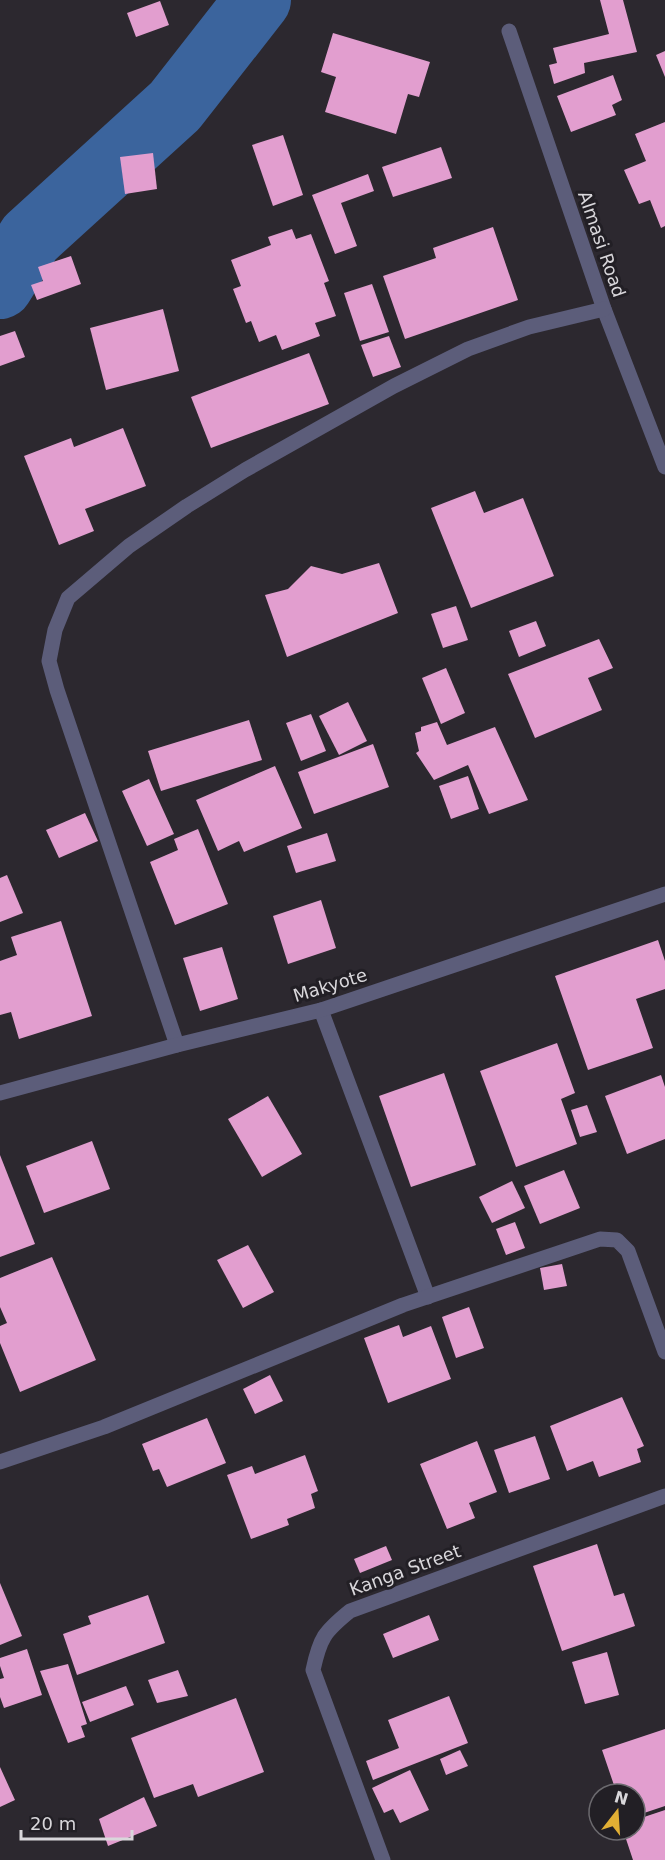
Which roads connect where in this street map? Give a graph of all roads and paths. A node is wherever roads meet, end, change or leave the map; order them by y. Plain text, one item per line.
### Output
1 (509, 31) dead end
2 (604, 309) junction
3 (665, 467) edge
4 (665, 894) edge
5 (321, 1010) junction
6 (177, 1045) junction
7 (0, 1093) edge
8 (429, 1297) junction
9 (665, 1352) edge
10 (0, 1462) edge
11 (665, 1496) edge
12 (383, 1860) edge

1 - 2 street, Almasi Road
2 - 3 street, Almasi Road
2 - 6 street
4 - 5 street, Makyote
5 - 6 street, Makyote
5 - 8 street
6 - 7 street, Makyote
8 - 9 street
8 - 10 street
11 - 12 street, Kanga Street

